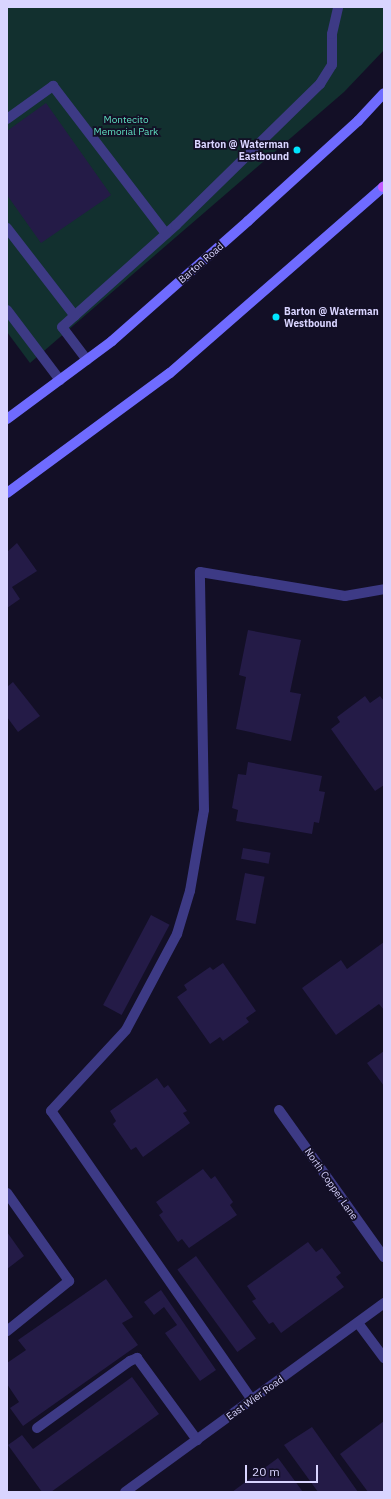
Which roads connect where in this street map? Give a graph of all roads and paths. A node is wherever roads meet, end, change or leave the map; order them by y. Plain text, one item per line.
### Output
1 (338, 7) edge
2 (384, 93) edge
3 (7, 119) edge
4 (384, 187) edge
5 (7, 228) edge
6 (166, 234) junction
7 (7, 310) edge
8 (75, 316) junction
9 (87, 360) junction
10 (60, 380) junction
11 (7, 419) edge
12 (7, 493) edge
13 (384, 589) edge
14 (279, 1110) dead end
15 (7, 1193) edge
16 (384, 1257) edge
17 (384, 1304) edge
18 (358, 1323) junction
19 (7, 1331) edge
20 (384, 1358) edge
21 (252, 1400) junction
22 (37, 1428) dead end
23 (197, 1440) junction
24 (126, 1492) edge

1 - 6 street
2 - 9 main road, Barton Road
3 - 6 street
4 - 12 main road
5 - 8 street
6 - 8 street
7 - 10 street
8 - 9 street
9 - 10 main road, Barton Road
10 - 11 main road, Barton Road
13 - 21 street
14 - 16 street, North Copper Lane
15 - 19 street
17 - 18 street, East Wier Road
18 - 20 street
18 - 21 street, East Wier Road
21 - 23 street, East Wier Road
22 - 23 street
23 - 24 street, East Wier Road

